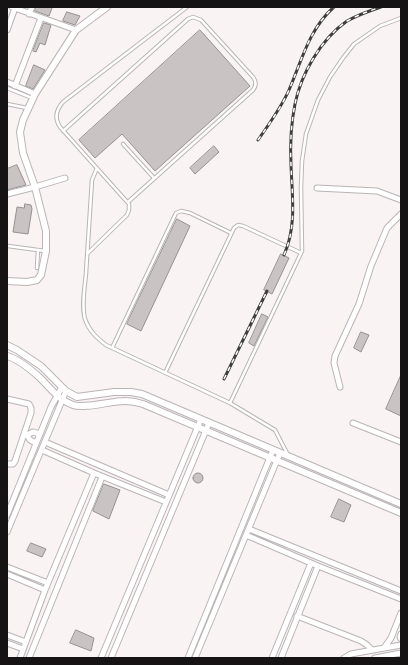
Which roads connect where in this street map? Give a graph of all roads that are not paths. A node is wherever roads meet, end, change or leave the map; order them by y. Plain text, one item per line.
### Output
1 (32, 7) edge
2 (107, 7) edge
3 (187, 7) edge
4 (13, 8) edge
5 (29, 14) junction
6 (41, 18) junction
7 (401, 18) edge
8 (7, 30) edge
9 (76, 30) junction
10 (7, 82) edge
11 (15, 86) junction
12 (7, 88) edge
13 (34, 96) junction
14 (7, 104) edge
15 (28, 108) junction
16 (63, 131) junction
17 (123, 144) dead end
18 (97, 168) junction
19 (65, 178) dead end
20 (154, 178) junction
21 (35, 187) junction
22 (317, 188) dead end
23 (7, 194) edge
24 (401, 200) edge
25 (128, 202) junction
26 (401, 214) edge
27 (230, 233) junction
28 (8, 246) dead end
29 (38, 250) junction
30 (46, 251) junction
31 (87, 253) junction
32 (301, 253) junction
33 (37, 268) dead end
34 (7, 281) edge
35 (7, 345) edge
36 (112, 348) junction
37 (7, 356) edge
38 (165, 373) junction
39 (340, 387) dead end
40 (64, 389) junction
41 (60, 398) junction
42 (7, 399) edge
43 (230, 403) junction
44 (201, 419) junction
45 (208, 423) junction
46 (353, 423) dead end
47 (197, 428) junction
48 (205, 431) junction
49 (40, 434) junction
50 (25, 435) junction
51 (45, 442) junction
52 (401, 442) edge
53 (36, 443) junction
54 (42, 450) junction
55 (273, 450) junction
56 (280, 453) junction
57 (290, 457) junction
58 (270, 458) junction
59 (277, 461) junction
60 (7, 464) edge
61 (94, 473) junction
62 (102, 477) junction
63 (169, 495) junction
64 (166, 502) junction
65 (401, 504) edge
66 (401, 513) edge
67 (7, 515) edge
68 (249, 528) junction
69 (7, 532) edge
70 (246, 535) junction
71 (326, 560) junction
72 (311, 563) junction
73 (318, 566) junction
74 (7, 567) edge
75 (323, 568) junction
76 (7, 574) edge
77 (48, 583) junction
78 (45, 590) junction
79 (401, 591) edge
80 (401, 599) edge
81 (38, 608) junction
82 (401, 613) edge
83 (297, 616) junction
84 (34, 621) junction
85 (44, 622) junction
86 (38, 634) junction
87 (401, 634) edge
88 (7, 635) edge
89 (401, 639) edge
90 (35, 642) junction
91 (7, 643) edge
92 (401, 645) edge
93 (24, 646) junction
94 (384, 648) junction
95 (372, 650) junction
96 (401, 653) edge
97 (20, 658) edge
98 (29, 658) edge
99 (101, 658) edge
100 (111, 658) edge
101 (188, 658) edge
102 (195, 658) edge
103 (272, 658) edge
104 (281, 658) edge
105 (344, 658) edge
106 (375, 658) edge

1 - 5 street
2 - 9 street
3 - 16 lane
4 - 5 street
4 - 8 street
5 - 6 street
6 - 9 street
6 - 11 street
7 - 32 lane
9 - 13 street
10 - 11 street
11 - 13 street
12 - 13 lane
13 - 15 street
14 - 15 lane
15 - 21 street
16 - 18 lane
16 - 20 lane
17 - 20 lane
18 - 25 lane
18 - 31 lane
19 - 21 street
20 - 25 lane
21 - 23 street
21 - 30 street
22 - 24 street
25 - 31 lane
26 - 39 street
27 - 32 lane
27 - 36 lane
27 - 38 lane
28 - 29 lane
29 - 30 lane
29 - 33 lane
30 - 34 street
31 - 36 lane
32 - 43 lane
35 - 40 street
36 - 38 lane
37 - 41 street
38 - 43 lane
40 - 41 street
40 - 44 street
41 - 47 street
41 - 49 street
41 - 51 street
42 - 50 street
43 - 57 lane
44 - 45 street
44 - 47 street
45 - 48 street
45 - 55 street
46 - 52 street
47 - 48 street
47 - 63 street
48 - 58 street
48 - 100 street
49 - 50 street
49 - 53 street
50 - 53 street
50 - 60 street
51 - 54 street
51 - 63 street
53 - 67 street
54 - 61 street
54 - 69 street
55 - 56 street
55 - 58 street
56 - 57 street
56 - 59 street
57 - 65 street
58 - 59 street
58 - 101 street
59 - 66 street
59 - 68 street
61 - 62 street
61 - 77 street
62 - 64 street
62 - 85 street
63 - 64 street
64 - 99 street
68 - 70 street
68 - 71 street
70 - 72 street
70 - 102 street
71 - 75 street
71 - 79 street
72 - 73 street
72 - 103 street
73 - 75 street
73 - 83 street
74 - 77 street
75 - 80 street
76 - 78 street
77 - 78 street
78 - 81 street
81 - 84 street
81 - 85 street
82 - 94 street
83 - 95 street
83 - 104 street
84 - 86 street
84 - 93 street
85 - 86 street
86 - 90 street
87 - 89 street
88 - 93 street
90 - 93 street
90 - 98 street
91 - 93 street
92 - 94 street
93 - 97 street
94 - 95 street
95 - 105 street
96 - 106 street

